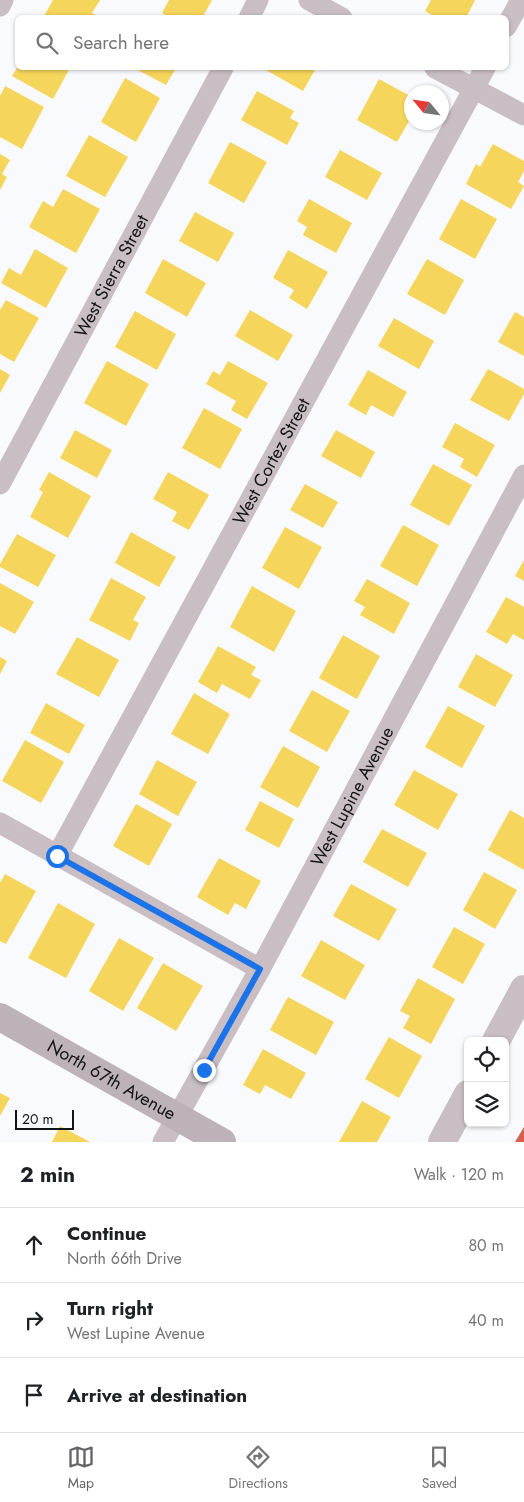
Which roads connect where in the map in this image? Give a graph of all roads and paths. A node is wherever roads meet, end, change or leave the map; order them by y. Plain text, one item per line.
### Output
1 (3, 0) edge
2 (258, 0) edge
3 (309, 0) edge
4 (521, 0) edge
5 (0, 6) edge
6 (250, 15) edge
7 (336, 15) edge
8 (509, 22) edge
9 (222, 70) edge
10 (439, 70) edge
11 (484, 70) edge
12 (474, 88) junction
13 (524, 115) edge
14 (524, 475) edge
15 (0, 484) edge
16 (0, 823) edge
17 (57, 856) junction
18 (260, 969) junction
19 (524, 989) edge
20 (0, 1017) edge
21 (498, 1037) edge
22 (464, 1101) edge
23 (177, 1117) junction
24 (162, 1142) edge
25 (222, 1142) edge
26 (442, 1142) edge

1 - 5 street
2 - 6 street
3 - 7 street
4 - 8 street
9 - 15 street, West Sierra Street
10 - 12 street
11 - 12 street, West Cortez Street
12 - 13 street
12 - 17 street, West Cortez Street
14 - 18 street, West Lupine Avenue
16 - 17 street
17 - 18 street
18 - 23 street, West Lupine Avenue
19 - 21 street
20 - 23 main road, North 67th Avenue
22 - 26 street
23 - 24 street, West Lupine Avenue
23 - 25 main road, North 67th Avenue

